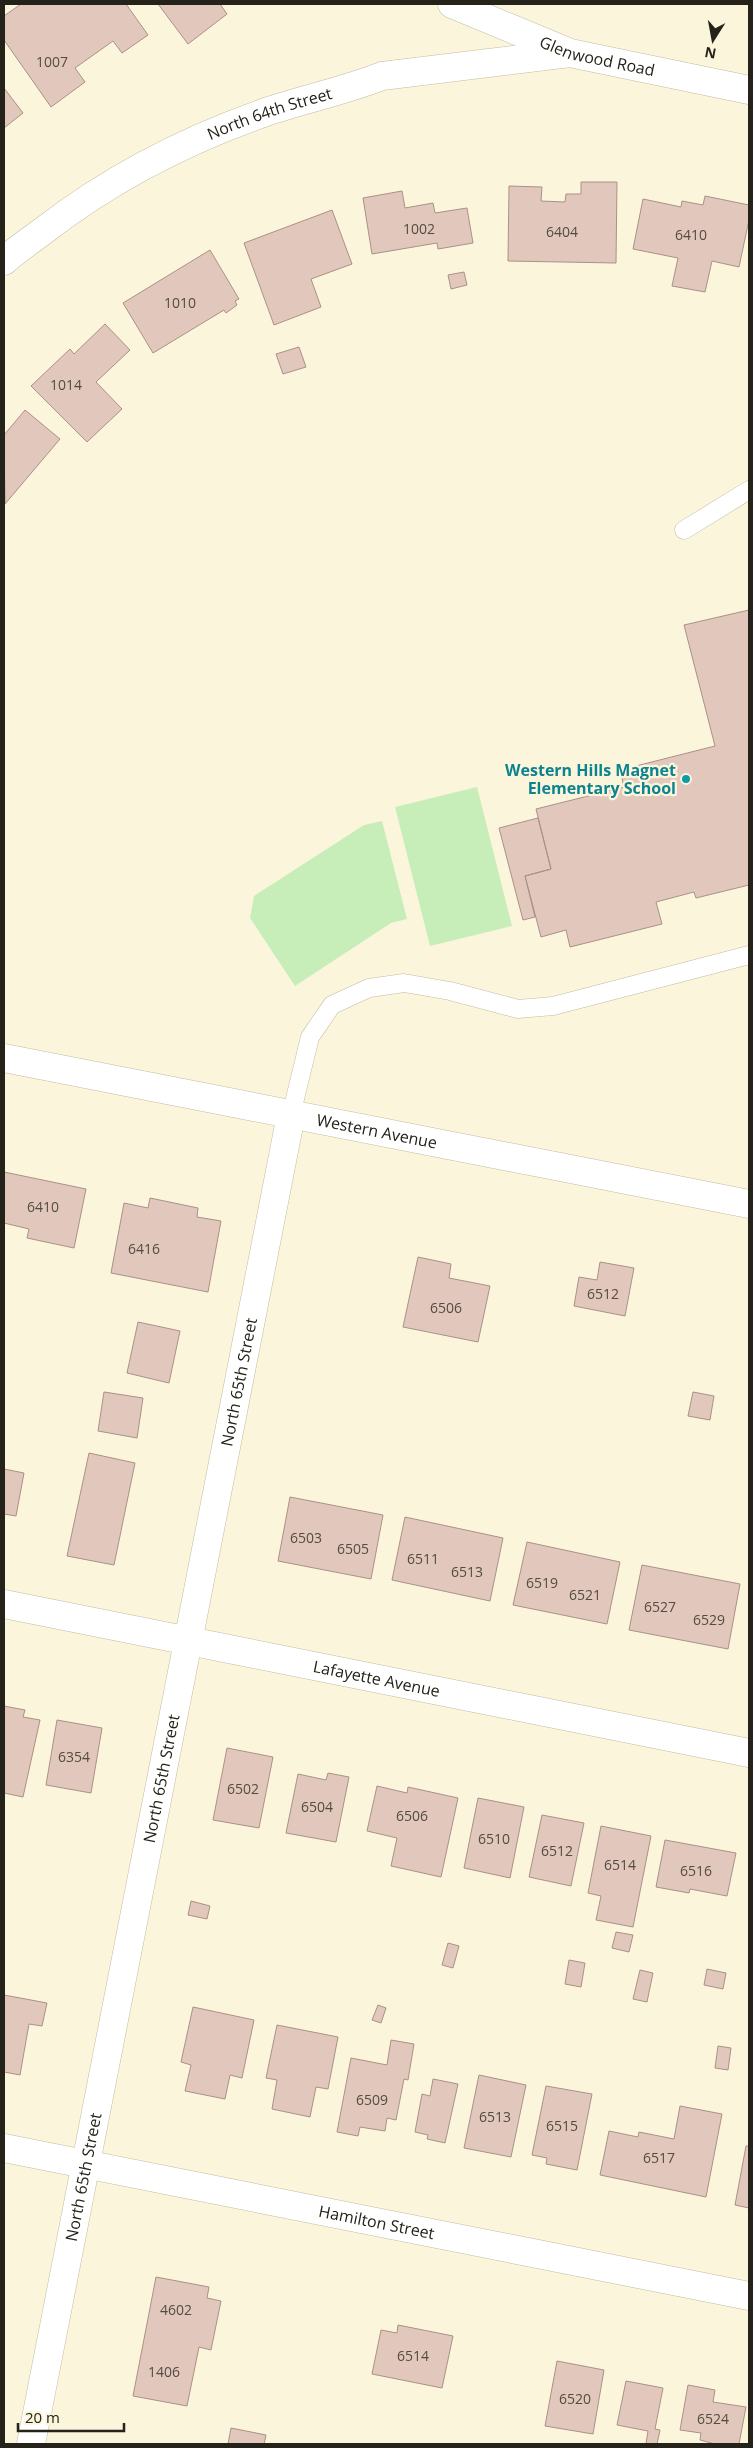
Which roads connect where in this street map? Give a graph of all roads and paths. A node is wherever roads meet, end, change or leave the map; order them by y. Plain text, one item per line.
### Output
1 (452, 4) edge
2 (570, 53) junction
3 (749, 90) edge
4 (4, 261) edge
5 (749, 490) edge
6 (684, 530) dead end
7 (749, 955) edge
8 (4, 1058) edge
9 (291, 1115) junction
10 (749, 1204) edge
11 (4, 1604) edge
12 (187, 1640) junction
13 (749, 1753) edge
14 (4, 2148) edge
15 (87, 2165) junction
16 (749, 2296) edge
17 (31, 2444) edge

1 - 2 street, Glenwood Road
2 - 3 street, Glenwood Road
2 - 4 street, North 64th Street
5 - 6 lane
7 - 9 lane
8 - 9 street, Western Avenue
9 - 10 street, Western Avenue
9 - 12 street, North 65th Street
11 - 12 street, Lafayette Avenue
12 - 13 street, Lafayette Avenue
12 - 15 street, North 65th Street
14 - 15 street, Hamilton Street
15 - 16 street, Hamilton Street
15 - 17 street, North 65th Street

